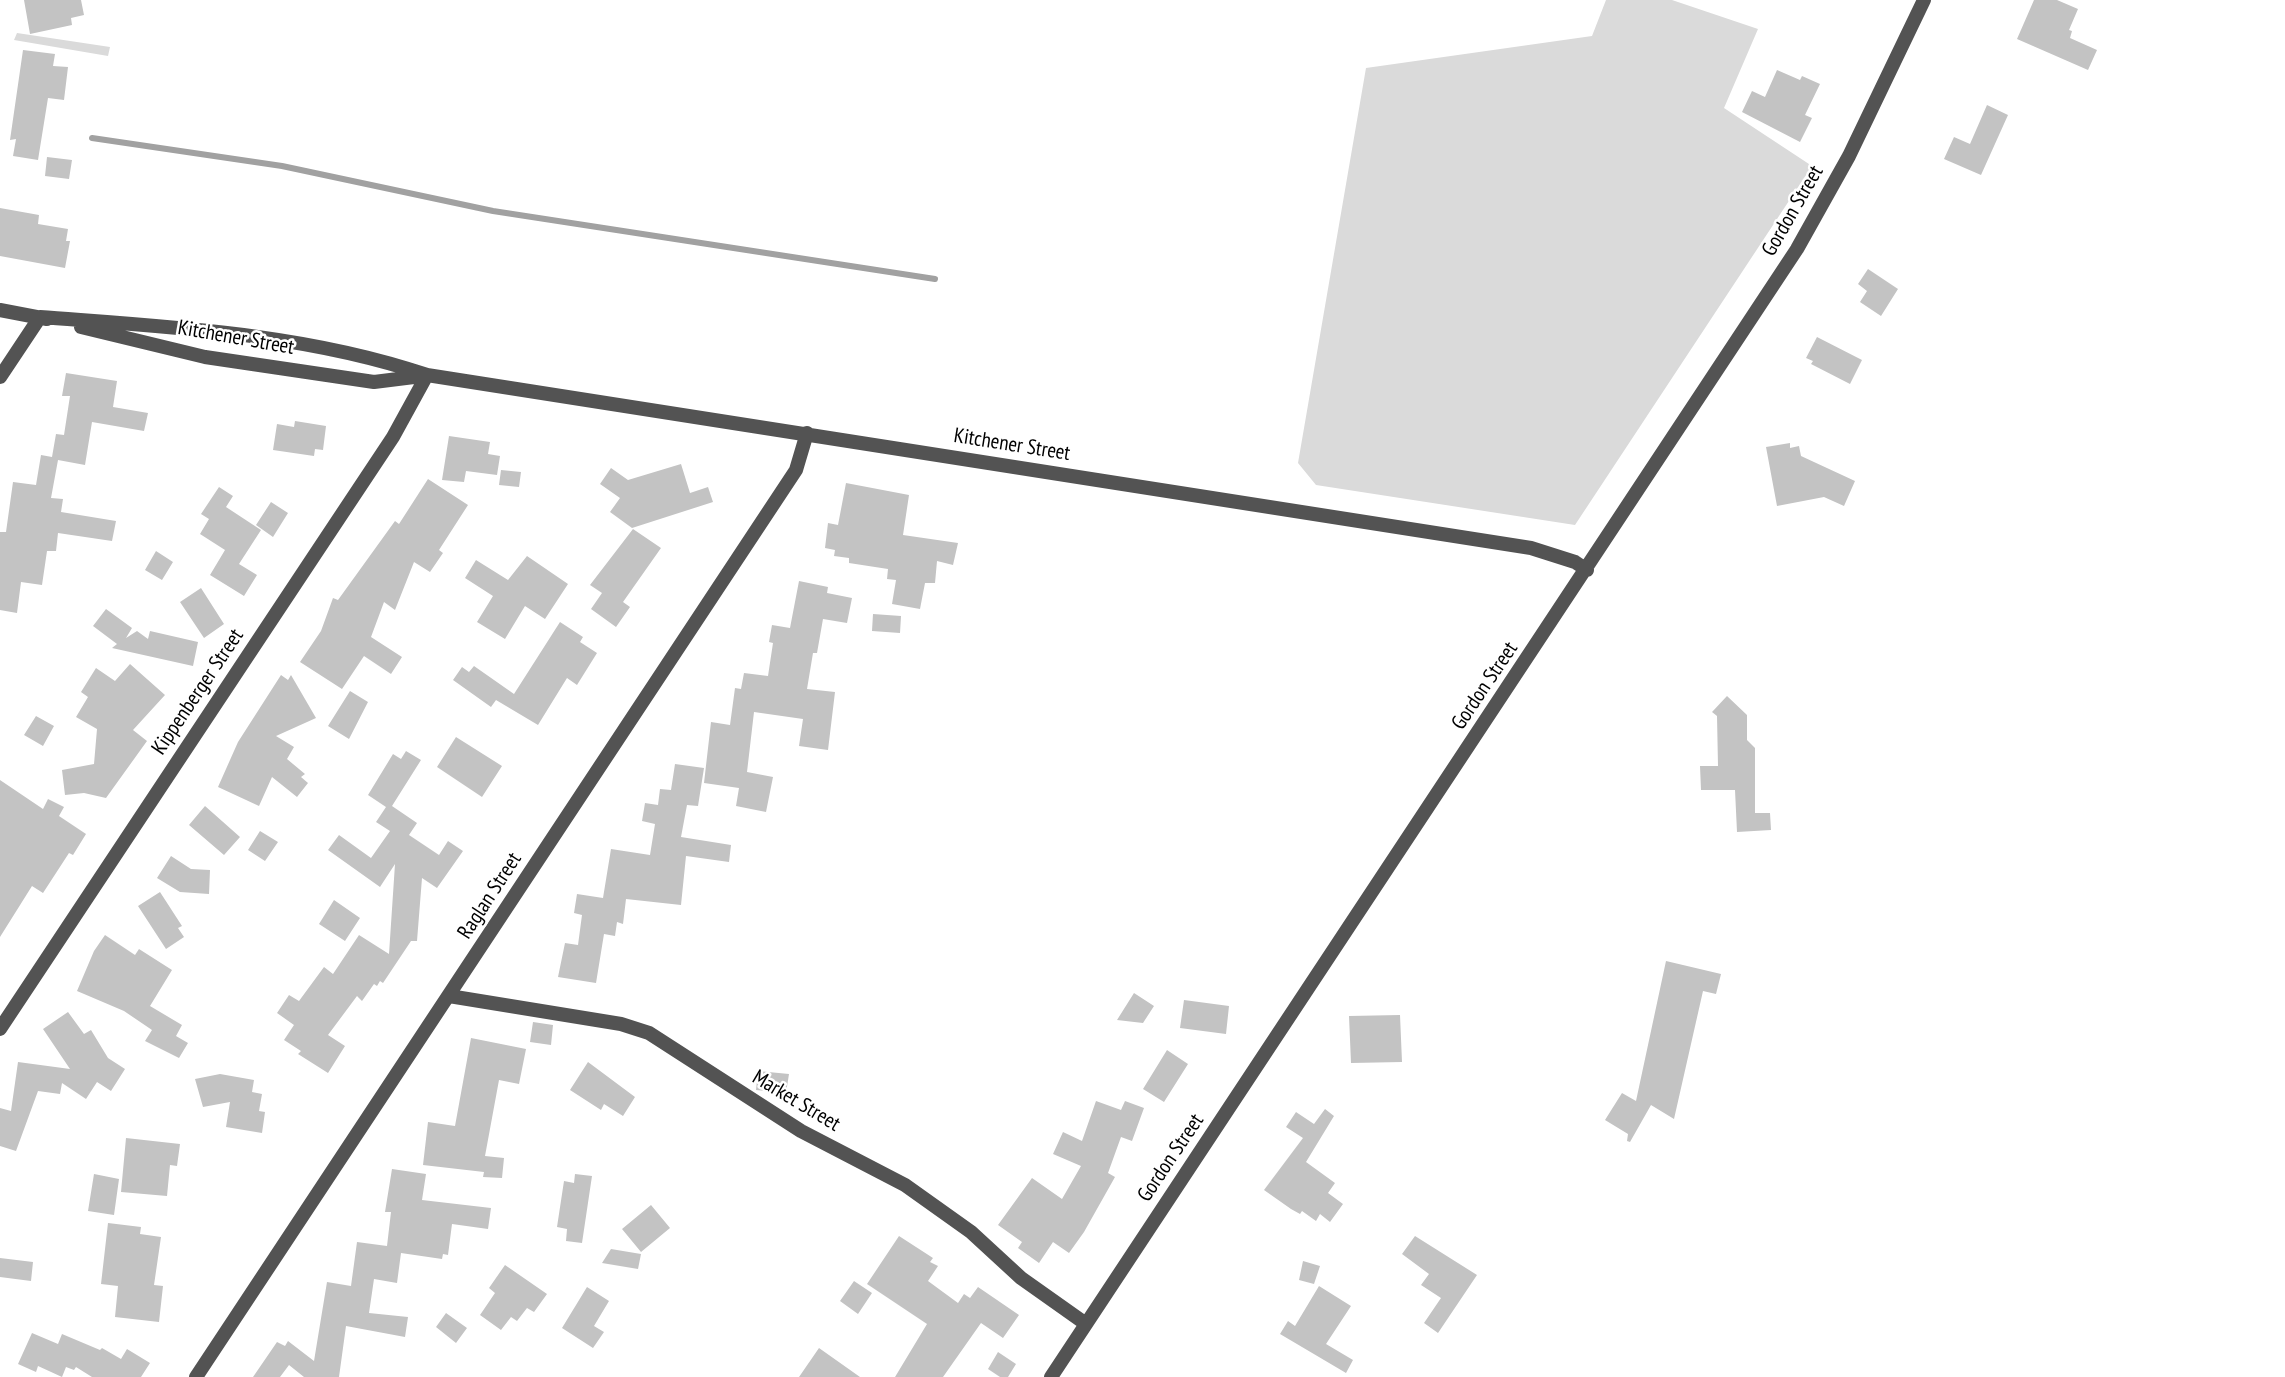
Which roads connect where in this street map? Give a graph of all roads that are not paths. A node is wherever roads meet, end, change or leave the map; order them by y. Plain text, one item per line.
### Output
1 (1924, 0) edge
2 (0, 310) edge
3 (40, 317) junction
4 (427, 375) junction
5 (0, 377) edge
6 (807, 433) junction
7 (1587, 570) junction
8 (449, 996) junction
9 (0, 1029) edge
10 (1086, 1324) junction
11 (196, 1377) edge
12 (1051, 1377) edge

1 - 7 street, Gordon Street
2 - 3 street, Kitchener Street
3 - 4 street, Kitchener Street
3 - 4 street, Kitchener Street
3 - 5 street
4 - 6 street, Kitchener Street
4 - 9 street, Kippenberger Street
6 - 7 street, Kitchener Street
6 - 8 street, Raglan Street
7 - 10 street, Gordon Street
8 - 10 street, Market Street
8 - 11 street, Raglan Street
10 - 12 street, Gordon Street

